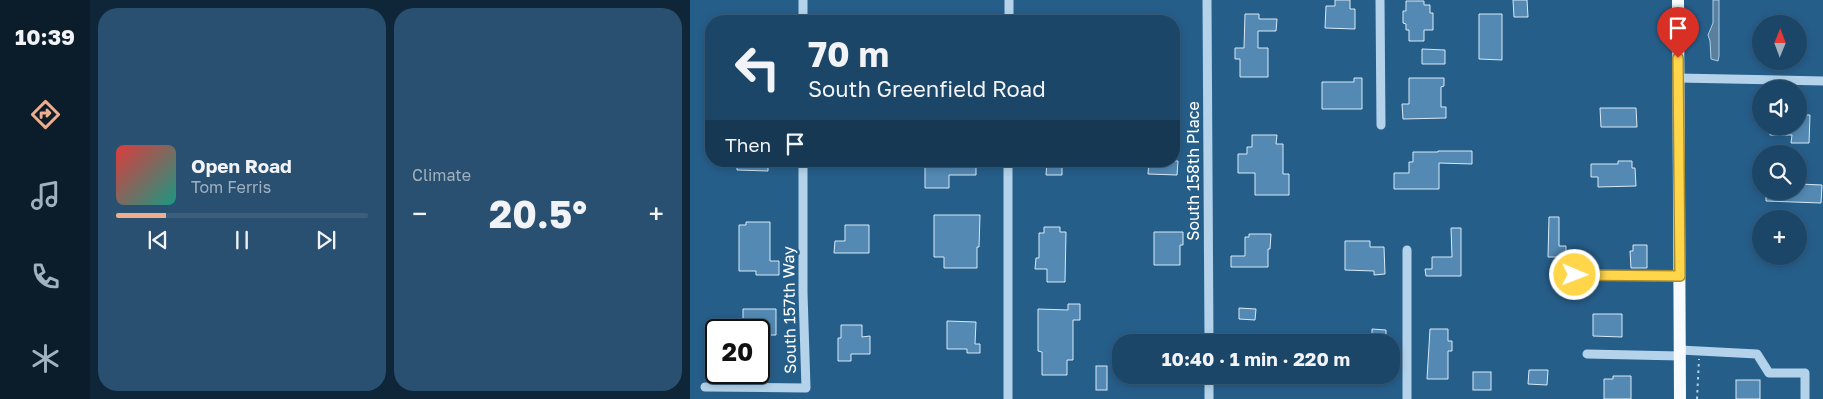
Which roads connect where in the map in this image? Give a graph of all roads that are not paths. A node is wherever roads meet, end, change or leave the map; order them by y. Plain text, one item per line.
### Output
1 (803, 0) edge
2 (1009, 0) edge
3 (1207, 0) edge
4 (1380, 0) edge
5 (1678, 0) edge
6 (803, 15) edge
7 (1009, 15) edge
8 (1678, 78) junction
9 (1823, 81) edge
10 (1381, 125) dead end
11 (803, 167) edge
12 (1008, 167) edge
13 (1407, 250) dead end
14 (1575, 275) dead end
15 (1680, 276) junction
16 (1209, 334) edge
17 (1680, 353) junction
18 (1587, 354) dead end
19 (1209, 384) edge
20 (705, 387) dead end
21 (1008, 399) edge
22 (1210, 399) edge
23 (1407, 399) edge
24 (1680, 399) edge
25 (1805, 399) edge

1 - 6 street
2 - 7 street
3 - 16 street, South 158th Place
4 - 10 street
5 - 8 main road
8 - 9 street
8 - 15 main road
11 - 20 street, South 157th Way
12 - 21 street
13 - 23 street
14 - 15 street
15 - 17 main road
17 - 18 street
17 - 24 main road
17 - 25 street
19 - 22 street

